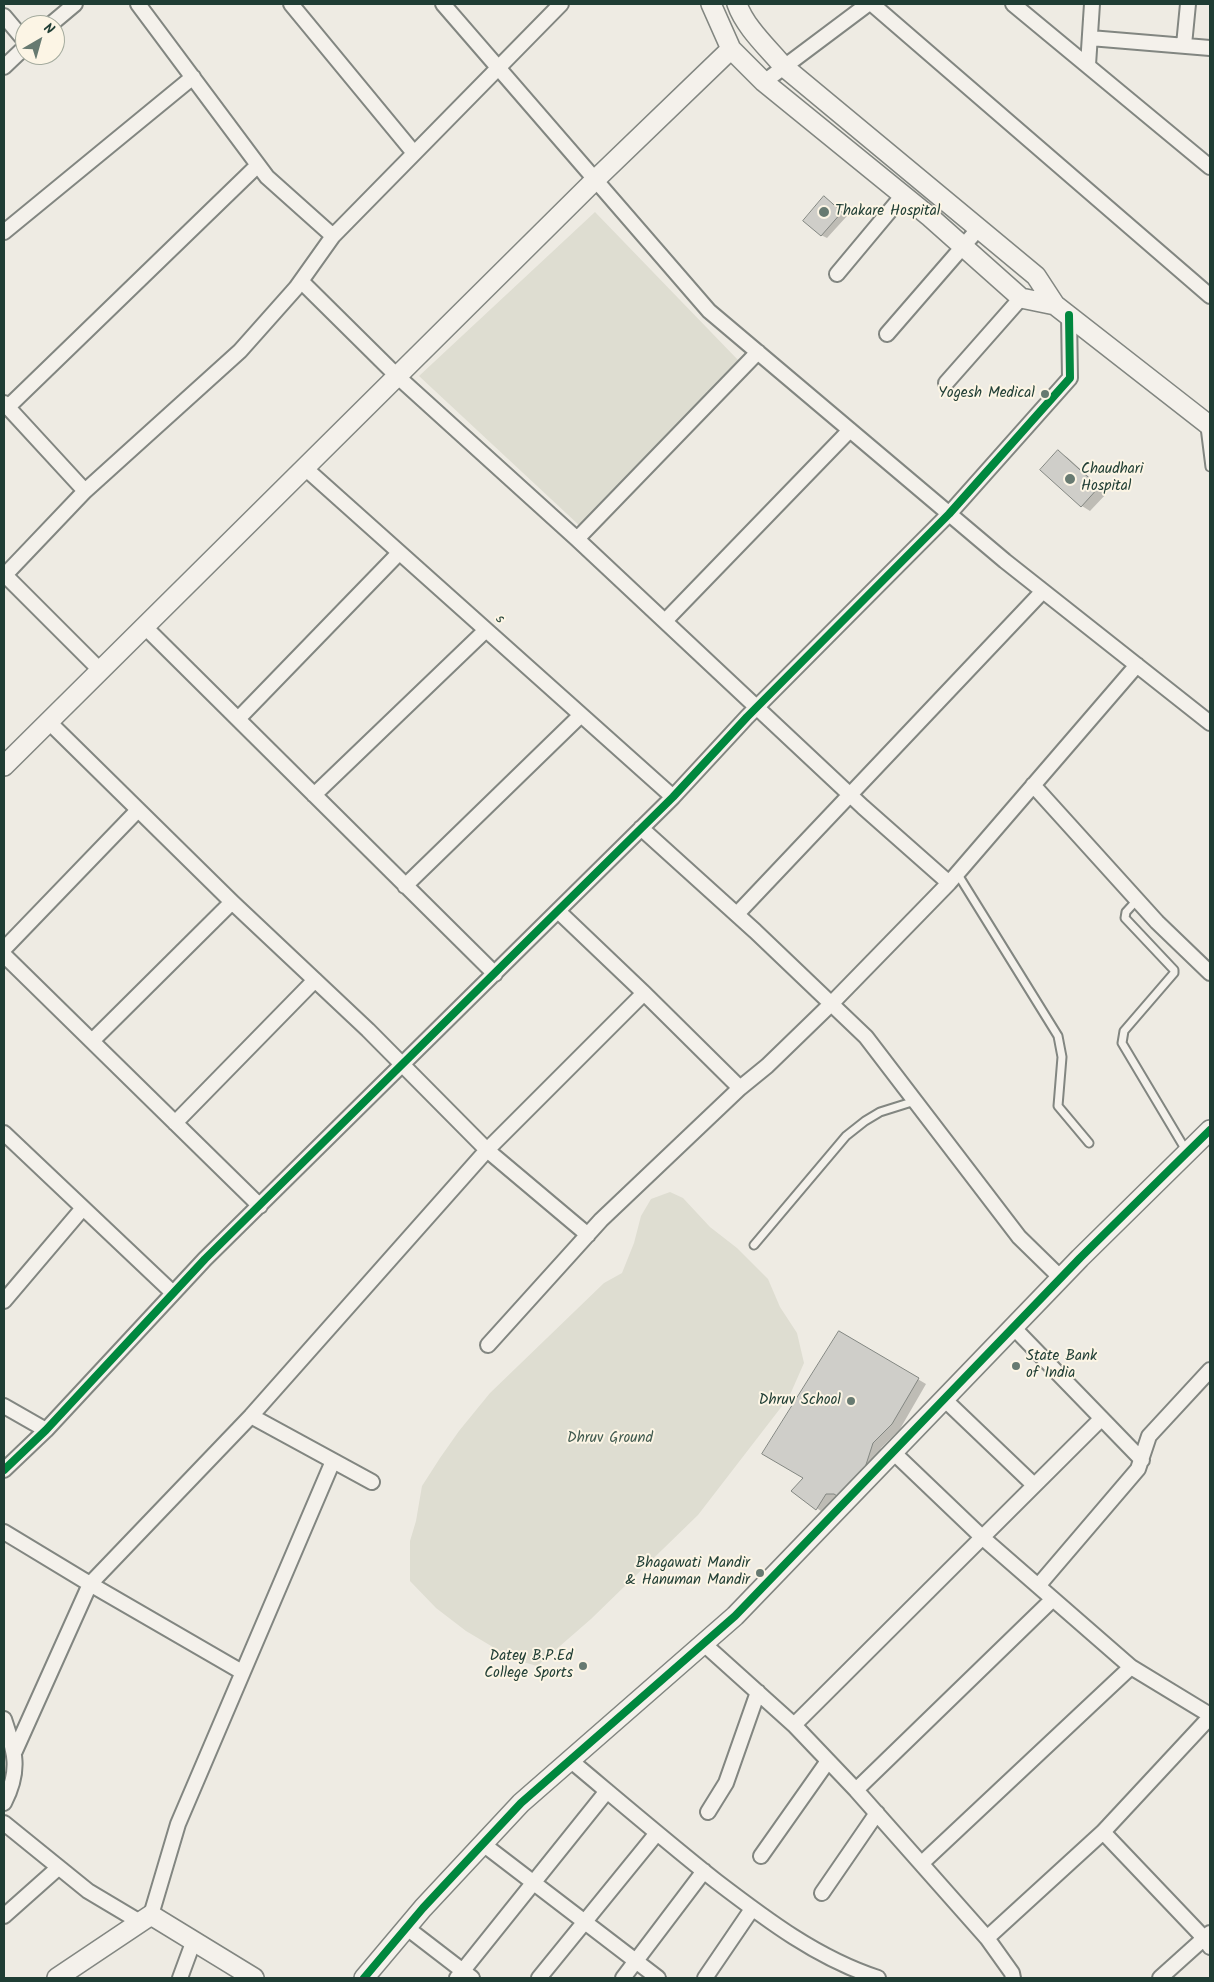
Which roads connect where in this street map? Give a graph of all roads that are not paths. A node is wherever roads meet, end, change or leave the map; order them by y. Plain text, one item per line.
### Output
1 (75, 4) edge
2 (138, 4) edge
3 (291, 4) edge
4 (443, 4) edge
5 (561, 4) edge
6 (710, 4) edge
7 (737, 4) edge
8 (870, 4) edge
9 (1013, 4) edge
10 (1092, 4) edge
11 (1188, 4) edge
12 (62, 15) edge
13 (4, 16) edge
14 (15, 29) edge
15 (1090, 38) junction
16 (1184, 46) junction
17 (1210, 48) edge
18 (732, 49) junction
19 (15, 57) edge
20 (1088, 65) junction
21 (783, 66) junction
22 (4, 67) edge
23 (498, 68) junction
24 (192, 77) junction
25 (764, 82) junction
26 (414, 153) junction
27 (1207, 161) edge
28 (258, 165) junction
29 (595, 180) junction
30 (903, 195) junction
31 (979, 228) junction
32 (4, 232) edge
33 (333, 236) junction
34 (963, 247) junction
35 (837, 274) dead end
36 (301, 281) junction
37 (1210, 296) edge
38 (1021, 298) junction
39 (1062, 310) junction
40 (887, 334) dead end
41 (758, 352) junction
42 (397, 376) junction
43 (946, 383) dead end
44 (6, 405) edge
45 (1207, 424) edge
46 (850, 430) junction
47 (1210, 467) edge
48 (305, 468) junction
49 (85, 491) junction
50 (949, 514) junction
51 (577, 539) junction
52 (399, 553) junction
53 (4, 575) edge
54 (1043, 591) junction
55 (666, 620) junction
56 (144, 627) junction
57 (486, 630) junction
58 (1137, 665) junction
59 (100, 670) junction
60 (757, 707) junction
61 (581, 715) junction
62 (238, 719) junction
63 (48, 722) junction
64 (1210, 723) edge
65 (4, 766) edge
66 (1033, 785) junction
67 (314, 794) junction
68 (849, 794) junction
69 (673, 797) junction
70 (138, 810) junction
71 (642, 828) junction
72 (953, 878) junction
73 (405, 886) junction
74 (1137, 900) junction
75 (232, 902) junction
76 (558, 912) junction
77 (737, 914) junction
78 (4, 949) edge
79 (4, 955) edge
80 (1210, 973) edge
81 (495, 974) junction
82 (315, 980) junction
83 (644, 993) junction
84 (832, 1004) junction
85 (92, 1041) junction
86 (402, 1066) junction
87 (740, 1088) junction
88 (916, 1101) junction
89 (175, 1123) junction
90 (1210, 1130) edge
91 (4, 1133) edge
92 (1089, 1144) dead end
93 (487, 1150) junction
94 (1187, 1153) junction
95 (260, 1206) junction
96 (83, 1208) junction
97 (588, 1235) junction
98 (754, 1245) dead end
99 (1061, 1278) junction
100 (173, 1293) junction
101 (4, 1301) edge
102 (1013, 1327) junction
103 (488, 1345) dead end
104 (1210, 1370) edge
105 (944, 1399) junction
106 (4, 1406) edge
107 (250, 1416) junction
108 (1101, 1419) junction
109 (46, 1430) junction
110 (893, 1452) junction
111 (1142, 1460) junction
112 (334, 1461) junction
113 (4, 1470) edge
114 (372, 1482) dead end
115 (1034, 1486) junction
116 (4, 1532) edge
117 (984, 1538) junction
118 (90, 1584) junction
119 (1038, 1586) junction
120 (1053, 1599) junction
121 (704, 1644) junction
122 (1131, 1667) junction
123 (242, 1672) junction
124 (758, 1692) junction
125 (1210, 1716) edge
126 (4, 1719) edge
127 (794, 1725) junction
128 (15, 1751) junction
129 (570, 1760) junction
130 (828, 1760) junction
131 (856, 1790) junction
132 (607, 1791) junction
133 (4, 1803) edge
134 (708, 1812) dead end
135 (877, 1813) junction
136 (4, 1824) edge
137 (1102, 1832) junction
138 (657, 1833) junction
139 (482, 1844) junction
140 (761, 1856) dead end
141 (922, 1863) junction
142 (58, 1868) junction
143 (704, 1871) junction
144 (532, 1882) junction
145 (822, 1892) dead end
146 (752, 1909) junction
147 (4, 1916) edge
148 (146, 1918) junction
149 (584, 1922) junction
150 (407, 1928) junction
151 (987, 1938) junction
152 (194, 1940) junction
153 (1208, 1940) edge
154 (636, 1962) junction
155 (464, 1976) edge
156 (57, 1978) edge
157 (180, 1978) edge
158 (254, 1978) edge
159 (364, 1978) edge
160 (539, 1978) edge
161 (623, 1978) edge
162 (658, 1978) edge
163 (705, 1978) edge
164 (878, 1978) edge
165 (1013, 1978) edge
166 (1160, 1978) edge

1 - 12 street
2 - 24 street
3 - 26 street
4 - 23 street
5 - 23 street
6 - 18 street
7 - 21 street
8 - 21 street
8 - 37 street
9 - 20 street
10 - 15 street
11 - 16 street
13 - 14 street
15 - 16 street
15 - 20 street
16 - 17 street
18 - 25 street
18 - 29 street
19 - 22 street
20 - 27 street
21 - 25 street
21 - 31 street
23 - 26 street
23 - 29 street
24 - 28 street
24 - 32 street
25 - 30 street
26 - 33 street
28 - 33 street
28 - 44 street
29 - 41 street
29 - 42 street
30 - 34 street
30 - 35 street
31 - 34 street
31 - 39 street
33 - 36 street
34 - 38 street
34 - 40 street
36 - 42 street
36 - 49 street
38 - 39 street
38 - 43 street
39 - 45 street
39 - 50 street
41 - 46 street
41 - 51 street
42 - 48 street
42 - 51 street
44 - 49 street
45 - 47 lane
46 - 50 street
46 - 55 street
48 - 52 street, s
48 - 56 street
49 - 53 street
50 - 54 street
50 - 60 street
51 - 55 street
52 - 57 street, s
52 - 62 street
53 - 59 street
54 - 58 street
54 - 68 street
55 - 60 street
56 - 59 street
56 - 62 street
57 - 61 street, s
57 - 67 street
58 - 64 street
58 - 66 street
59 - 63 street
60 - 68 street
60 - 69 street
61 - 69 street, s
61 - 73 street
62 - 67 street
63 - 65 street
63 - 70 street
66 - 72 street
66 - 74 street
67 - 73 street
68 - 72 street
68 - 77 street
69 - 71 street
70 - 75 street
70 - 78 street
71 - 76 street
71 - 77 street
72 - 84 street
72 - 92 lane
73 - 81 street
74 - 80 street
74 - 94 lane
75 - 82 street
75 - 85 street
76 - 81 street
76 - 83 street
77 - 84 street
79 - 85 street
81 - 86 street
82 - 86 street
82 - 89 street
83 - 87 street
83 - 93 street
84 - 87 street
84 - 88 street
85 - 89 street
86 - 93 street
86 - 95 street
87 - 97 street
88 - 98 lane
88 - 99 street
89 - 95 street
90 - 94 street
91 - 96 street
93 - 97 street
93 - 107 street
94 - 99 street
95 - 100 street
96 - 100 street
96 - 101 street
97 - 103 street
99 - 102 street
100 - 109 street
102 - 105 street
102 - 108 street
104 - 111 street
105 - 110 street
105 - 115 street
106 - 109 street
107 - 112 street
107 - 118 street
108 - 111 street
108 - 115 street
109 - 113 street
110 - 117 street
110 - 121 street
111 - 119 street
112 - 114 street
112 - 123 street
115 - 117 street
116 - 118 street
117 - 119 street
117 - 127 street
118 - 123 street
118 - 128 street
119 - 120 street
120 - 122 street
120 - 131 street
121 - 124 street
121 - 129 street
122 - 125 street
122 - 141 street
123 - 148 street
124 - 127 street
124 - 134 street
125 - 137 street
126 - 128 street
127 - 130 street
128 - 133 street
129 - 132 street
129 - 139 street
130 - 131 street
130 - 140 street
131 - 135 street
132 - 138 street
132 - 144 street
135 - 141 street
135 - 145 street
136 - 142 street
137 - 151 street
137 - 153 street
138 - 143 street
138 - 149 street
139 - 144 street
139 - 150 street
141 - 151 street
142 - 147 street
142 - 148 street
143 - 146 street
143 - 154 street
144 - 149 street
144 - 155 street
146 - 163 street
146 - 164 street
148 - 152 street
148 - 156 street
149 - 154 street
149 - 160 street
150 - 155 street
150 - 159 street
151 - 165 street
152 - 157 street
152 - 158 street
153 - 166 street
154 - 161 street
154 - 162 street

